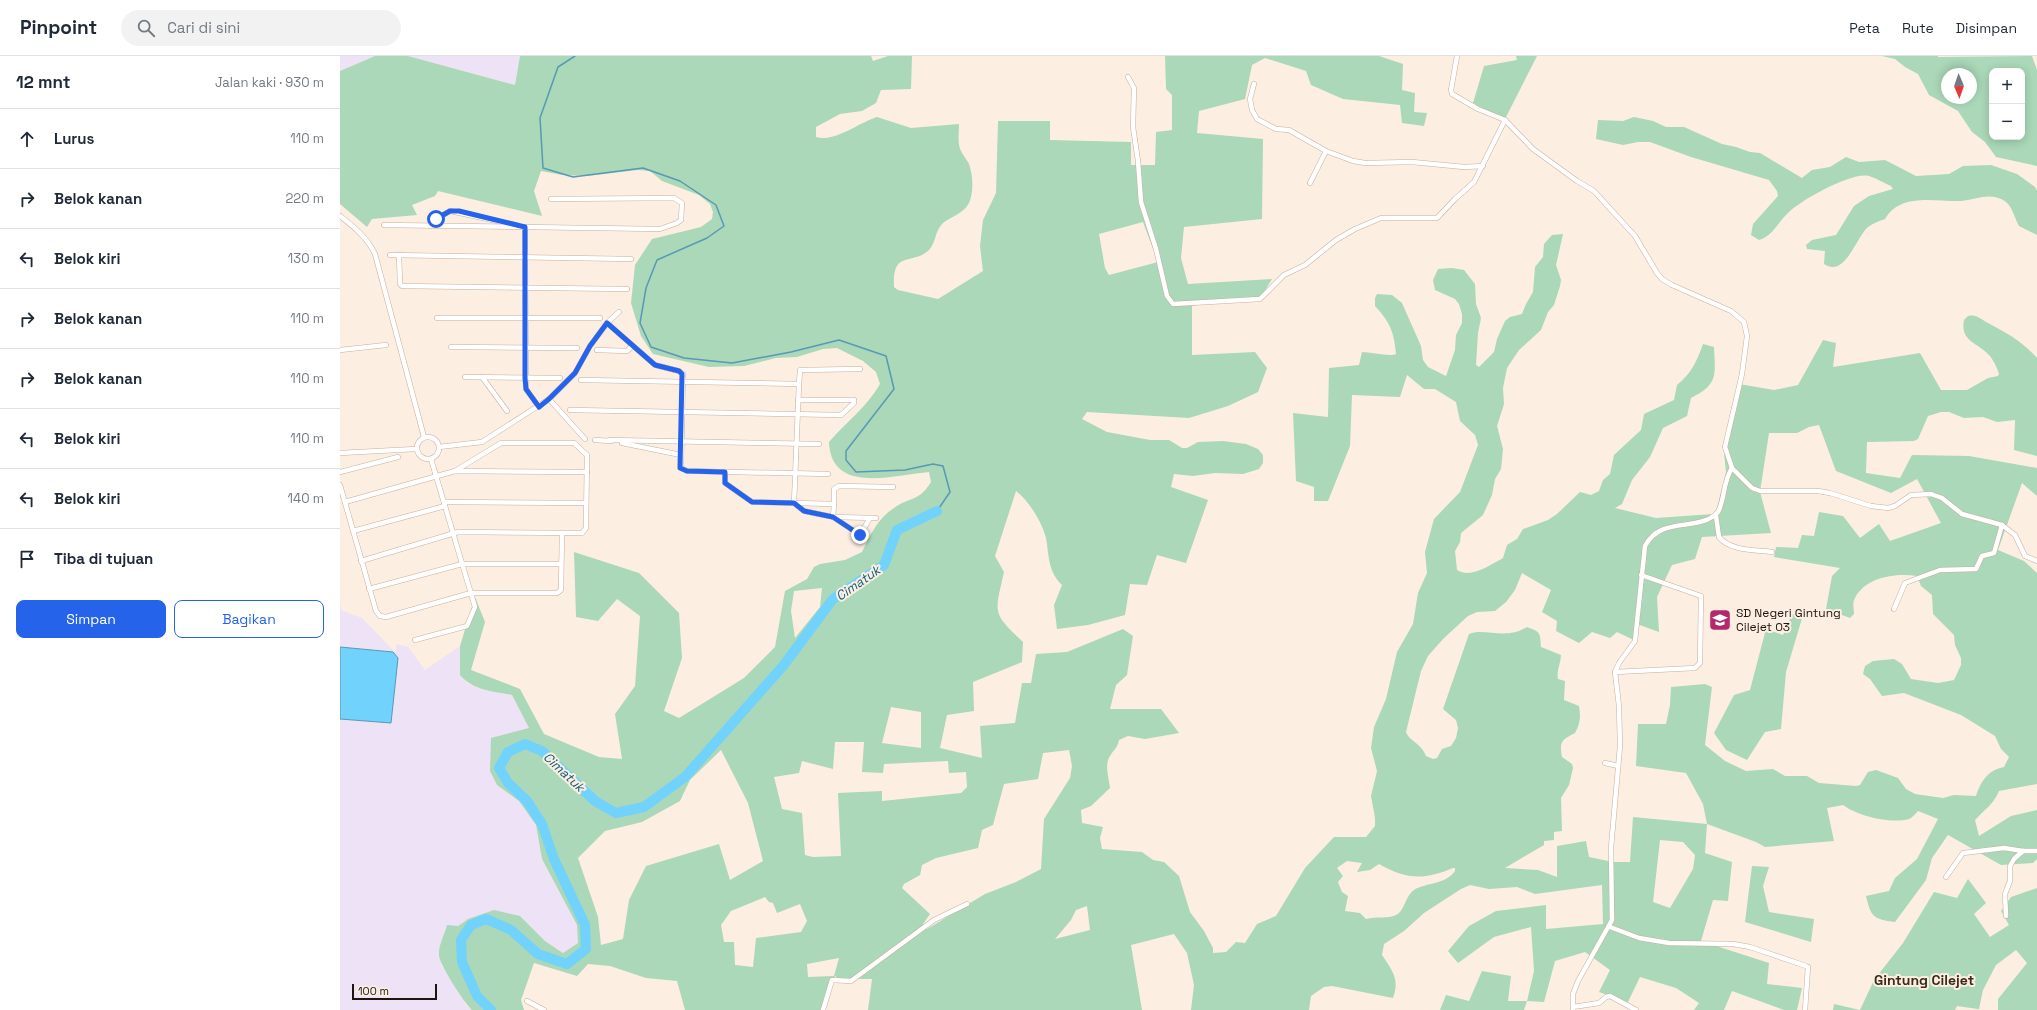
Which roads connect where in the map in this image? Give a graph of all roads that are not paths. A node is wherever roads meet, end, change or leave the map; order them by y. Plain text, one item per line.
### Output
1 (1457, 56) edge
2 (1128, 77) dead end
3 (1254, 84) dead end
4 (1505, 120) junction
5 (1326, 150) junction
6 (1483, 166) junction
7 (1310, 183) dead end
8 (550, 199) dead end
9 (340, 216) edge
10 (384, 225) dead end
11 (430, 226) junction
12 (525, 227) junction
13 (390, 255) dead end
14 (399, 255) junction
15 (525, 257) junction
16 (630, 259) dead end
17 (525, 287) junction
18 (627, 289) dead end
19 (619, 312) dead end
20 (437, 318) dead end
21 (525, 318) junction
22 (600, 318) dead end
23 (607, 323) junction
24 (386, 346) dead end
25 (632, 346) junction
26 (451, 347) dead end
27 (525, 348) junction
28 (576, 348) dead end
29 (340, 350) edge
30 (597, 350) dead end
31 (860, 369) dead end
32 (465, 377) dead end
33 (482, 377) junction
34 (525, 378) junction
35 (560, 378) dead end
36 (581, 380) dead end
37 (684, 382) junction
38 (799, 384) junction
39 (549, 399) junction
40 (798, 400) junction
41 (539, 407) junction
42 (570, 410) dead end
43 (507, 411) dead end
44 (682, 412) junction
45 (798, 414) junction
46 (424, 437) junction
47 (585, 439) dead end
48 (595, 440) dead end
49 (609, 440) junction
50 (682, 442) junction
51 (796, 444) junction
52 (819, 444) dead end
53 (439, 447) junction
54 (416, 450) junction
55 (340, 453) edge
56 (681, 455) junction
57 (398, 457) dead end
58 (431, 459) junction
59 (1732, 468) junction
60 (455, 471) junction
61 (340, 472) edge
62 (586, 472) junction
63 (725, 472) junction
64 (795, 473) junction
65 (828, 474) dead end
66 (436, 476) junction
67 (340, 485) edge
68 (893, 487) dead end
69 (345, 502) junction
70 (586, 503) junction
71 (794, 503) junction
72 (444, 504) junction
73 (834, 504) junction
74 (1716, 516) junction
75 (833, 517) junction
76 (870, 518) junction
77 (876, 518) dead end
78 (2002, 525) junction
79 (353, 531) junction
80 (562, 533) junction
81 (453, 534) junction
82 (1772, 552) dead end
83 (361, 561) junction
84 (2037, 561) edge
85 (462, 564) junction
86 (562, 564) junction
87 (1641, 575) junction
88 (369, 589) junction
89 (471, 594) junction
90 (1894, 609) dead end
91 (415, 640) dead end
92 (1615, 672) junction
93 (1605, 764) dead end
94 (1618, 766) junction
95 (2023, 851) junction
96 (2037, 851) edge
97 (1946, 877) dead end
98 (967, 904) dead end
99 (2006, 916) dead end
100 (1610, 926) junction
101 (527, 1001) dead end
102 (1573, 1008) edge
103 (544, 1010) edge
104 (823, 1010) edge
105 (1636, 1010) edge
106 (1805, 1010) edge

1 - 4 street
2 - 6 street
3 - 5 street
4 - 6 street
4 - 59 street
5 - 6 street
5 - 7 street
8 - 12 street
9 - 46 street
10 - 11 street
11 - 12 street
11 - 12 street
12 - 15 street
13 - 14 street
14 - 15 street
14 - 17 street
15 - 16 street
15 - 17 street
17 - 18 street
17 - 21 street
19 - 23 street
20 - 21 street
21 - 22 street
21 - 27 street
23 - 25 street
23 - 39 street
24 - 29 street
25 - 30 street
25 - 37 street
26 - 27 street
27 - 28 street
27 - 34 street
31 - 38 street
32 - 33 street
33 - 34 street
33 - 43 street
34 - 35 street
34 - 41 street
36 - 37 street
37 - 38 street
37 - 44 street
38 - 40 street
39 - 41 street
39 - 47 street
40 - 45 street
40 - 45 street
41 - 53 street
42 - 44 street
44 - 45 street
44 - 50 street
45 - 51 street
46 - 53 street
46 - 54 street
48 - 49 street
49 - 50 street
49 - 56 street
50 - 51 street
50 - 56 street
51 - 52 street
51 - 64 street
53 - 58 street
54 - 55 street
54 - 58 street
56 - 63 street
57 - 61 street
58 - 66 street
59 - 74 street
59 - 78 street
60 - 62 street
60 - 62 street
60 - 66 street
62 - 70 street
63 - 64 street
63 - 71 street
64 - 65 street
64 - 71 street
66 - 69 street
66 - 72 street
67 - 69 street
68 - 73 street
69 - 79 street
70 - 72 street
70 - 80 street
71 - 73 street
71 - 75 street
72 - 79 street
72 - 81 street
73 - 75 street
74 - 82 street
74 - 87 street
75 - 76 street
75 - 76 street
76 - 77 street
78 - 84 street
78 - 90 street
79 - 83 street
80 - 81 street
80 - 86 street
81 - 83 street
81 - 85 street
83 - 88 street
85 - 86 street
85 - 88 street
85 - 89 street
86 - 89 street
87 - 92 street
87 - 92 street
88 - 89 street
89 - 91 street
92 - 94 street
93 - 94 street
94 - 100 street
95 - 96 street
95 - 97 street
95 - 99 street
98 - 104 street
100 - 102 street
100 - 106 street
101 - 103 street
102 - 105 street

